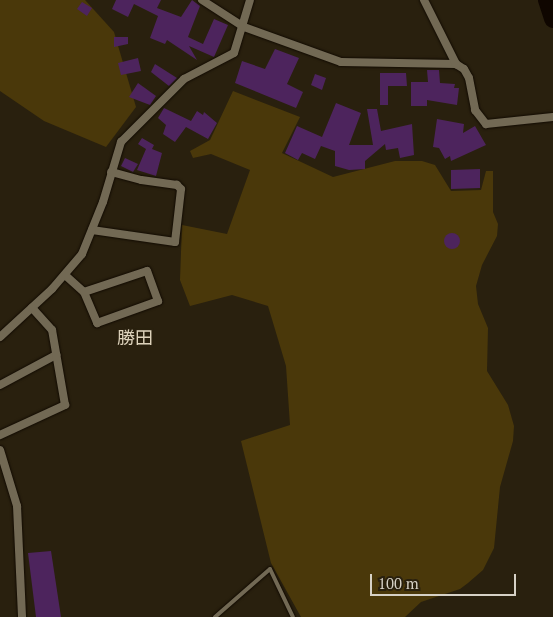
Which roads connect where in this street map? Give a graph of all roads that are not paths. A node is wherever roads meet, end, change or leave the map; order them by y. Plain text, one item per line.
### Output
1 (202, 0) edge
2 (250, 0) edge
3 (424, 0) edge
4 (244, 26) junction
5 (456, 64) junction
6 (553, 117) edge
7 (112, 172) junction
8 (92, 230) junction
9 (65, 275) junction
10 (84, 292) junction
11 (32, 308) junction
12 (0, 337) edge
13 (56, 355) junction
14 (0, 385) edge
15 (0, 435) edge
16 (0, 450) edge
17 (22, 617) edge
18 (215, 617) edge
19 (293, 617) edge

1 - 4 street
2 - 4 street
3 - 5 street
4 - 5 street
4 - 7 street
5 - 6 street
7 - 8 street
7 - 8 street
8 - 9 street
9 - 10 street
9 - 11 street
10 - 10 street
11 - 12 street
11 - 13 street
13 - 14 street
13 - 15 street
16 - 17 street
18 - 19 lane

